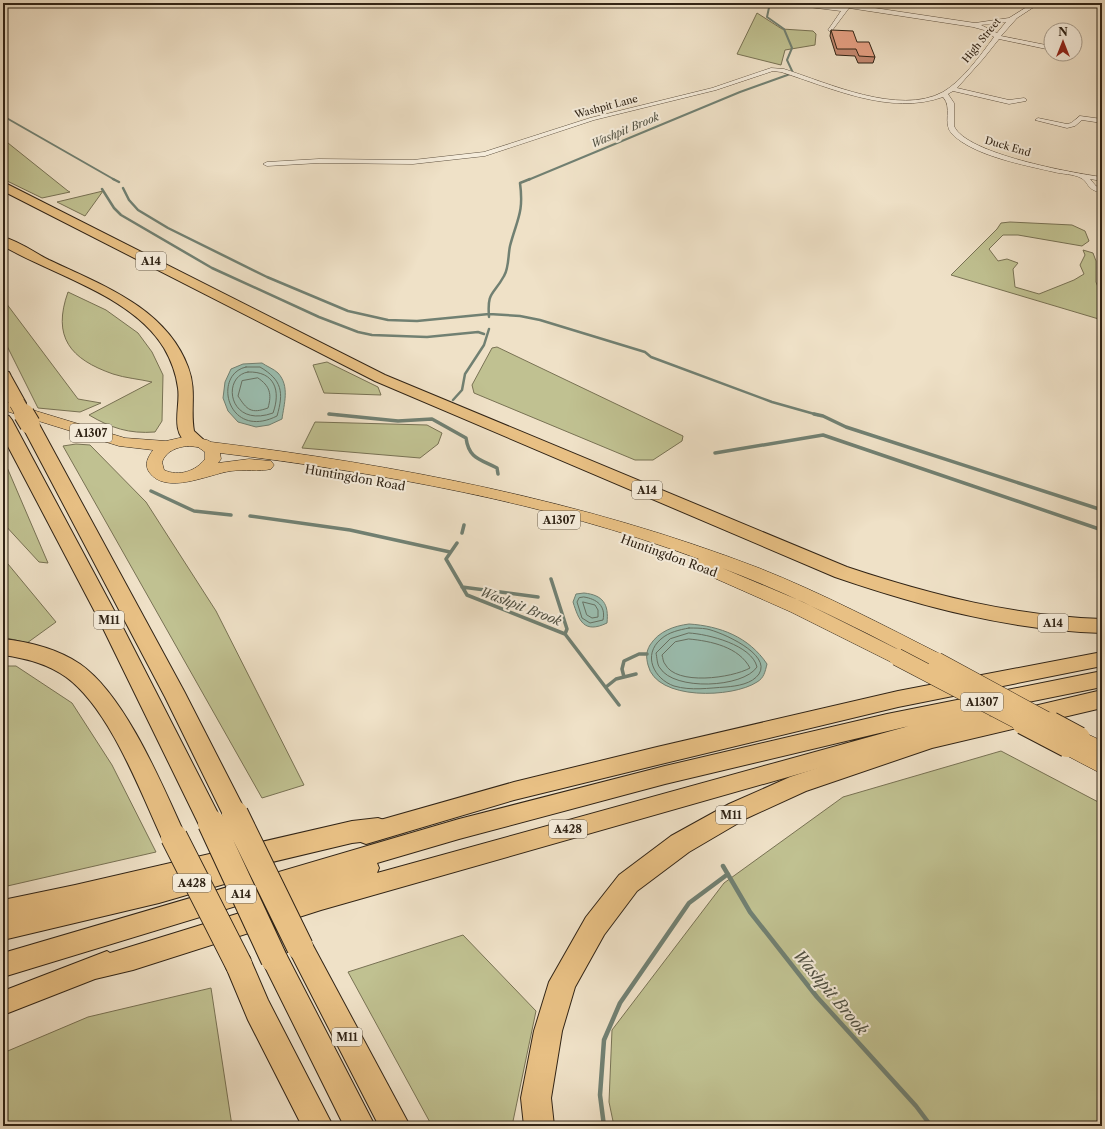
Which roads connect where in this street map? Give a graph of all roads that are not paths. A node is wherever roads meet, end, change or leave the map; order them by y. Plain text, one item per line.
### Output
1 (1036, 3) edge
2 (800, 4) edge
3 (847, 7) edge
4 (1010, 20) junction
5 (974, 25) junction
6 (831, 30) edge
7 (998, 37) junction
8 (1043, 46) edge
9 (952, 88) junction
10 (944, 94) junction
11 (1024, 100) dead end
12 (1038, 120) dead end
13 (1102, 121) edge
14 (267, 164) dead end
15 (1084, 177) junction
16 (1102, 180) edge
17 (3, 186) edge
18 (1102, 191) edge
19 (3, 241) edge
20 (3, 376) edge
21 (10, 404) edge
22 (3, 420) edge
23 (124, 443) junction
24 (204, 445) junction
25 (168, 446) junction
26 (153, 465) junction
27 (200, 473) junction
28 (1102, 626) edge
29 (3, 648) edge
30 (1102, 659) edge
31 (1102, 679) edge
32 (1039, 690) junction
33 (1102, 699) edge
34 (1073, 742) junction
35 (1102, 750) edge
36 (1102, 766) edge
37 (378, 829) junction
38 (458, 829) junction
39 (3, 912) edge
40 (3, 928) edge
41 (3, 965) edge
42 (96, 968) junction
43 (3, 1003) edge
44 (318, 1126) edge
45 (360, 1126) edge
46 (395, 1126) edge
47 (539, 1126) edge

1 - 4 street, High Street
2 - 3 street
3 - 5 street
3 - 6 street
4 - 5 street
4 - 7 street, High Street
5 - 7 street
7 - 8 street
7 - 9 street, High Street
9 - 10 street, High Street
9 - 11 street
10 - 14 street, Washpit Lane
10 - 15 street, Duck End
12 - 13 street
15 - 16 street, Duck End
15 - 18 street
17 - 28 highway, A14
19 - 24 highway
20 - 21 highway, M11
21 - 23 main road, A1307
21 - 46 highway, M11, bridge
22 - 45 highway, M11, bridge
23 - 25 main road, A1307
23 - 26 main road, A1307
24 - 25 main road
24 - 27 main road
24 - 34 main road, Huntingdon Road / A1307, bridge
25 - 26 main road
26 - 27 main road
27 - 34 main road, Huntingdon Road / A1307, bridge
29 - 44 highway, bridge
30 - 37 highway
31 - 32 highway, A14
32 - 38 highway, A14
32 - 42 highway, A428
33 - 47 highway, M11
34 - 35 main road, Huntingdon Road / A1307
34 - 36 main road, Huntingdon Road / A1307
37 - 39 highway
37 - 40 highway, A428
38 - 41 highway, A14
38 - 42 highway, A428
42 - 43 highway, A428

